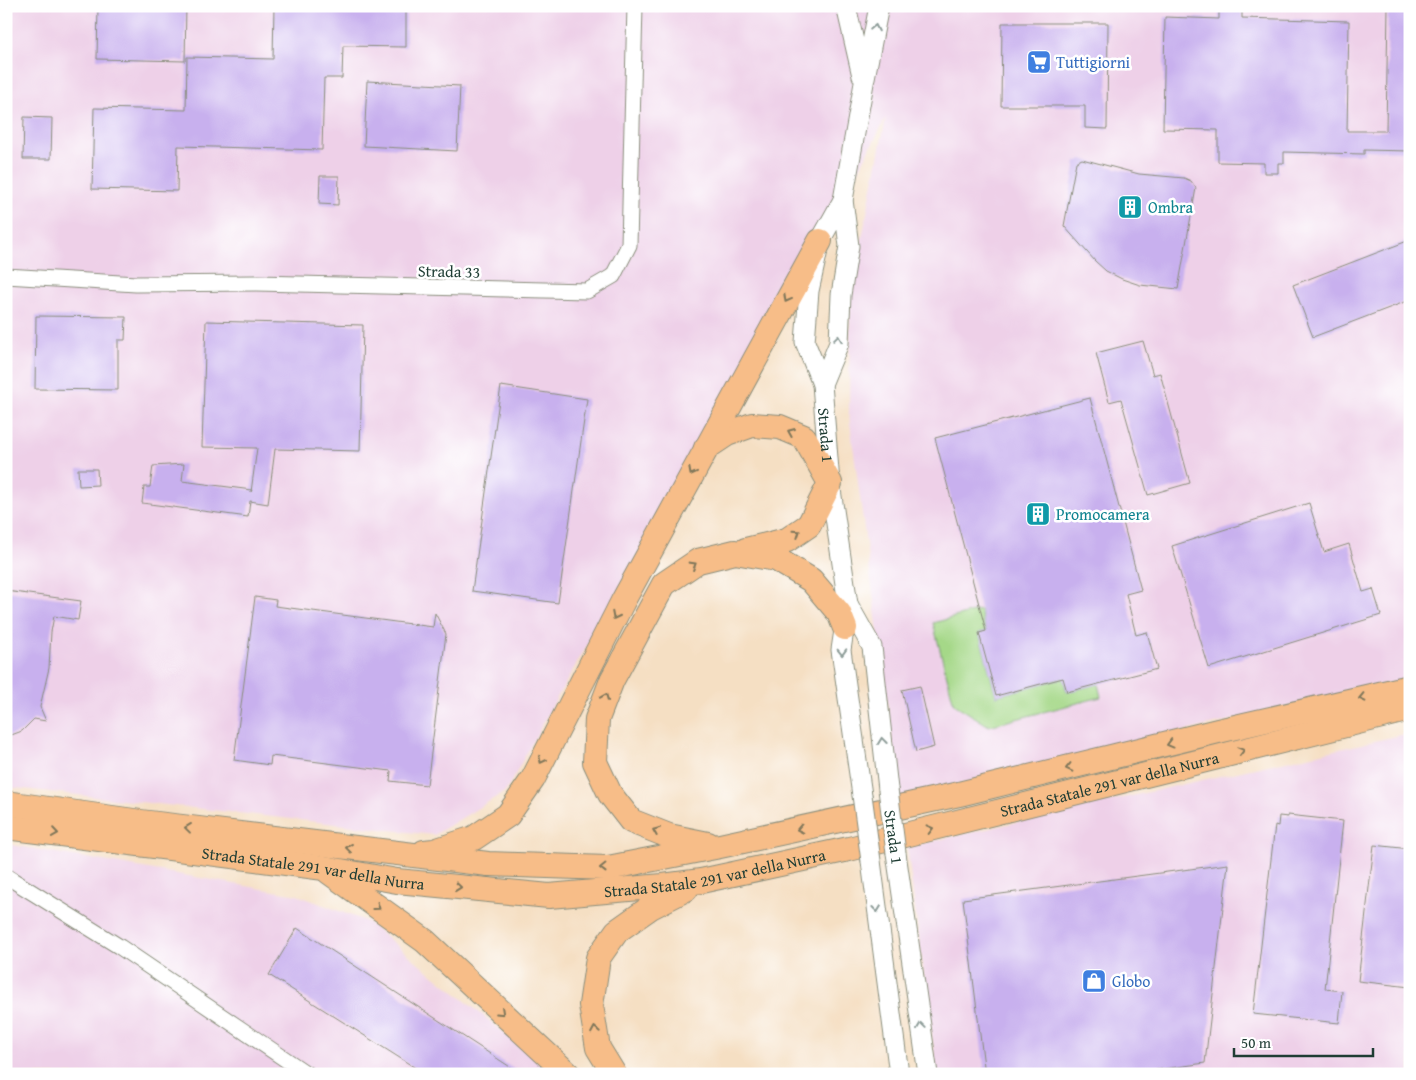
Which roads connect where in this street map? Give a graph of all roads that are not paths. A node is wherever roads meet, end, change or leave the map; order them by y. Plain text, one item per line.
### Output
1 (635, 6) edge
2 (846, 6) edge
3 (879, 6) edge
4 (864, 83) junction
5 (843, 200) junction
6 (820, 241) junction
7 (6, 276) edge
8 (822, 384) junction
9 (705, 449) junction
10 (830, 483) junction
11 (734, 552) junction
12 (848, 604) junction
13 (844, 628) junction
14 (1410, 687) edge
15 (1410, 709) edge
16 (6, 803) edge
17 (6, 827) edge
18 (720, 846) junction
19 (398, 854) junction
20 (324, 868) junction
21 (6, 876) edge
22 (701, 881) junction
23 (306, 1074) edge
24 (568, 1074) edge
25 (614, 1074) edge
26 (899, 1074) edge
27 (928, 1074) edge

1 - 7 street, Strada 33
2 - 4 street, Strada 1
4 -> 3 street, Strada 1
4 - 5 street, Strada 1
5 - 6 street, Strada 1
8 -> 5 street, Strada 1
6 - 8 street, Strada 1
6 -> 9 main road
8 - 10 street, Strada 1
10 -> 9 main road
9 -> 19 main road
11 -> 10 main road
10 - 12 street, Strada 1
11 - 13 main road
18 -> 11 main road
12 - 13 street, Strada 1
27 -> 12 street, Strada 1, bridge
13 -> 26 street, Strada 1, bridge
14 -> 18 main road, Strada Statale 291 var della Nurra
22 -> 15 main road, Strada Statale 291 var della Nurra
19 -> 16 main road, Strada Statale 291 var della Nurra
17 -> 20 main road, Strada Statale 291 var della Nurra
18 -> 19 main road, Strada Statale 291 var della Nurra
20 -> 22 main road, Strada Statale 291 var della Nurra
20 -> 24 main road
21 - 23 street
25 -> 22 main road

